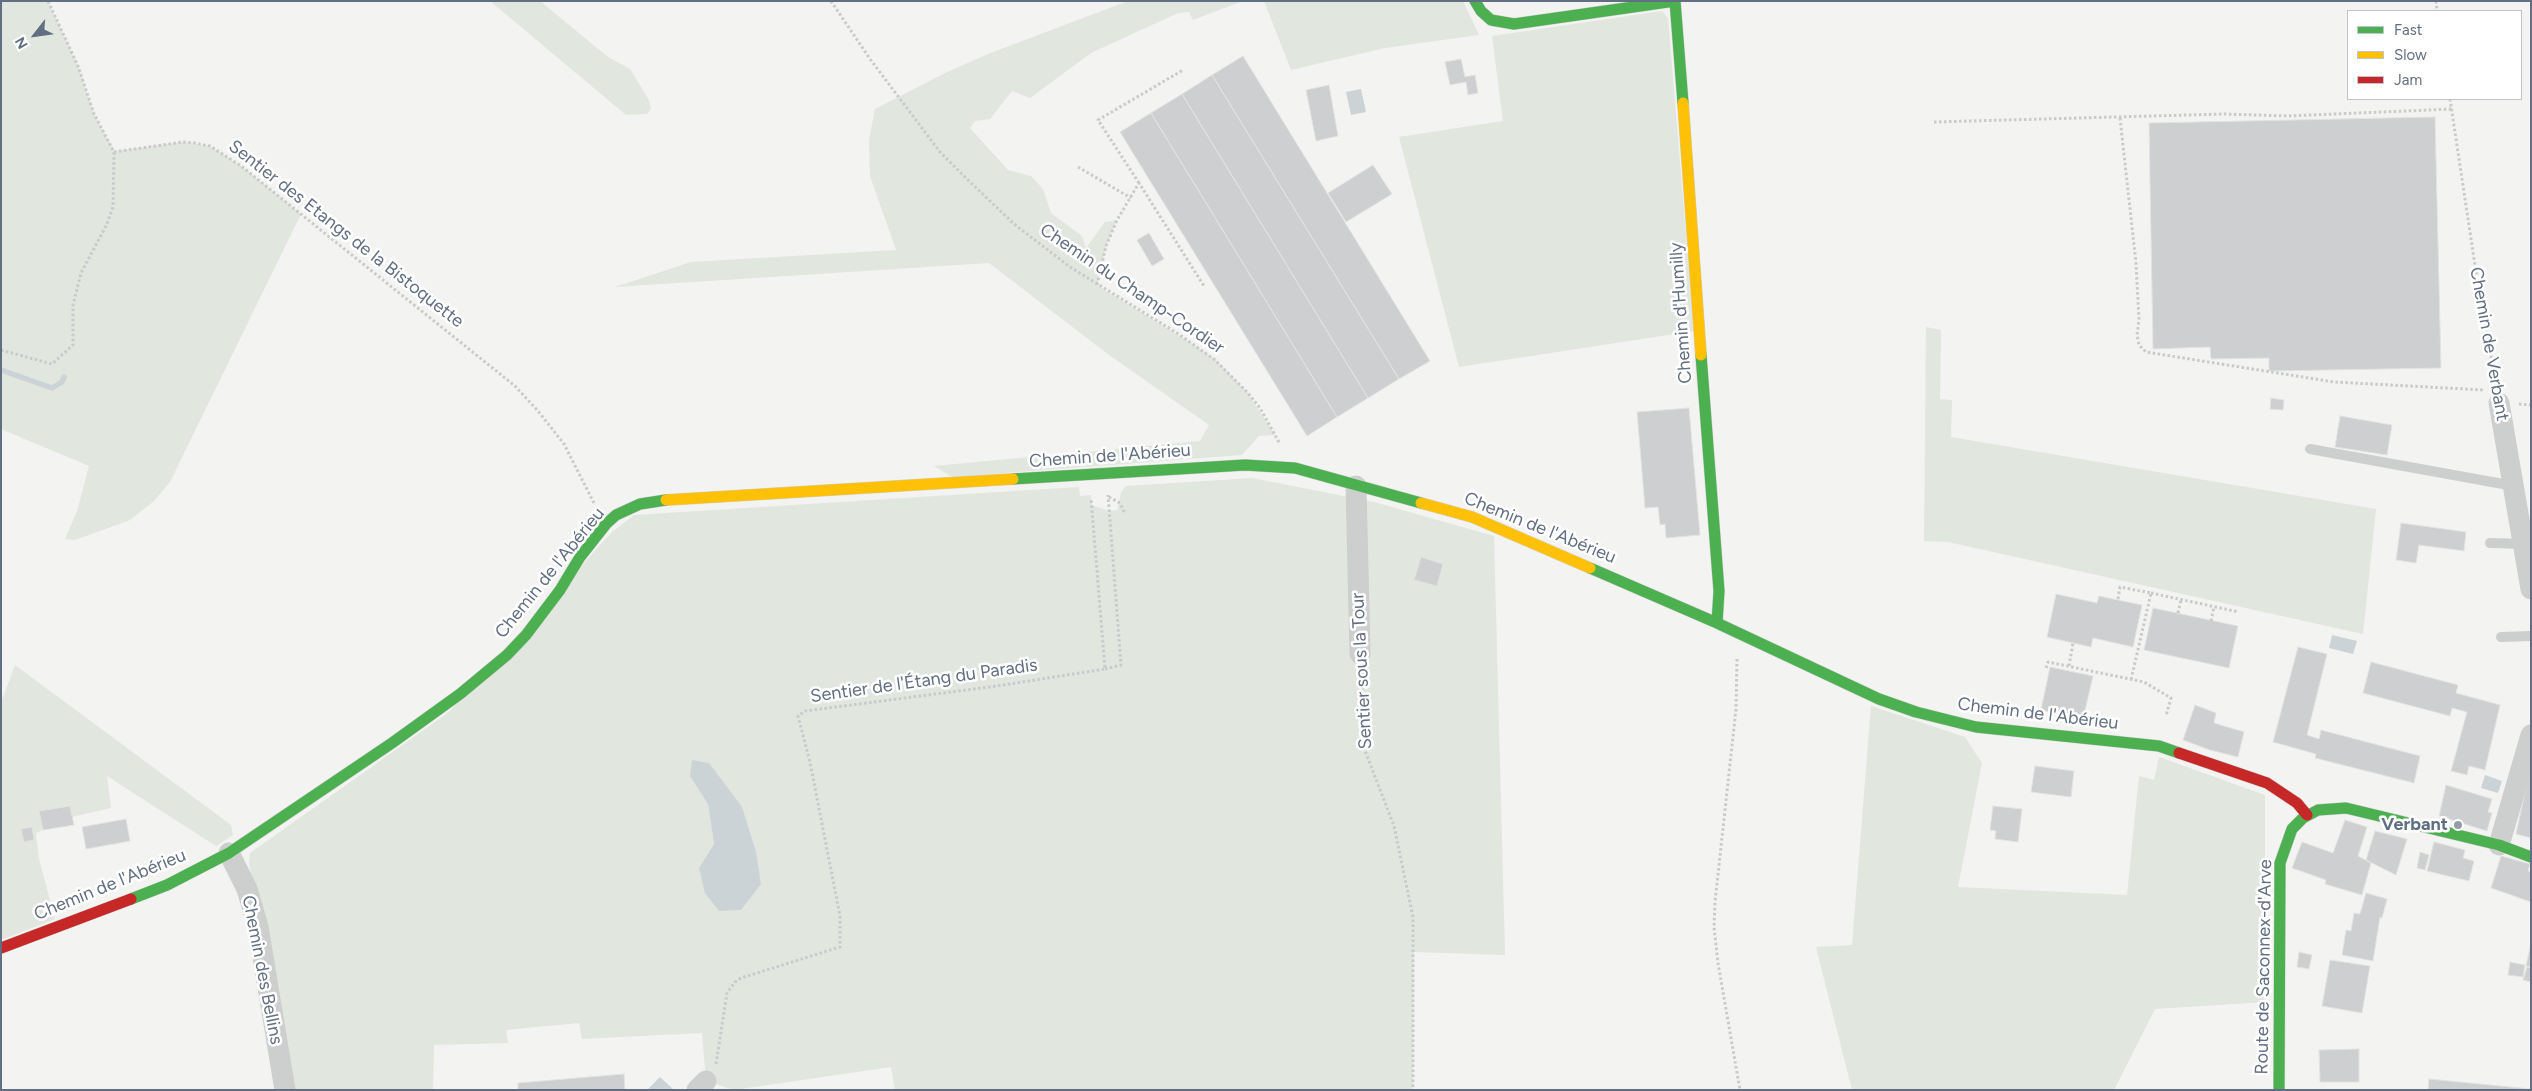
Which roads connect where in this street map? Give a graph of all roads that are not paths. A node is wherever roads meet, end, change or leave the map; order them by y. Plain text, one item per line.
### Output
1 (1475, 1) edge
2 (1675, 1) edge
3 (2498, 396) road end
4 (2310, 449) dead end
5 (1356, 486) junction
6 (2514, 486) junction
7 (2490, 544) dead end
8 (2524, 544) junction
9 (2531, 589) edge
10 (1717, 623) junction
11 (2531, 636) edge
12 (2501, 637) dead end
13 (1360, 654) road end
14 (2531, 735) edge
15 (2307, 815) junction
16 (2499, 845) junction
17 (229, 853) junction
18 (2531, 857) edge
19 (1, 948) edge
20 (285, 1090) edge
21 (2279, 1090) edge

1 - 2 street
2 - 10 street, Chemin d'Humilly
3 - 6 street, Chemin de Verbant
4 - 6 lane
5 - 10 street, Chemin de l'Abérieu
5 - 13 street, Sentier sous la Tour
5 - 17 street, Chemin de l'Abérieu
6 - 8 street, Chemin de Verbant
7 - 8 lane
8 - 9 street, Chemin de Verbant
10 - 15 street, Chemin de l'Abérieu
11 - 12 lane
14 - 16 street
15 - 16 street
15 - 21 street, Route de Saconnex-d'Arve
16 - 18 street
17 - 19 street, Chemin de l'Abérieu
17 - 20 street, Chemin des Bellins

